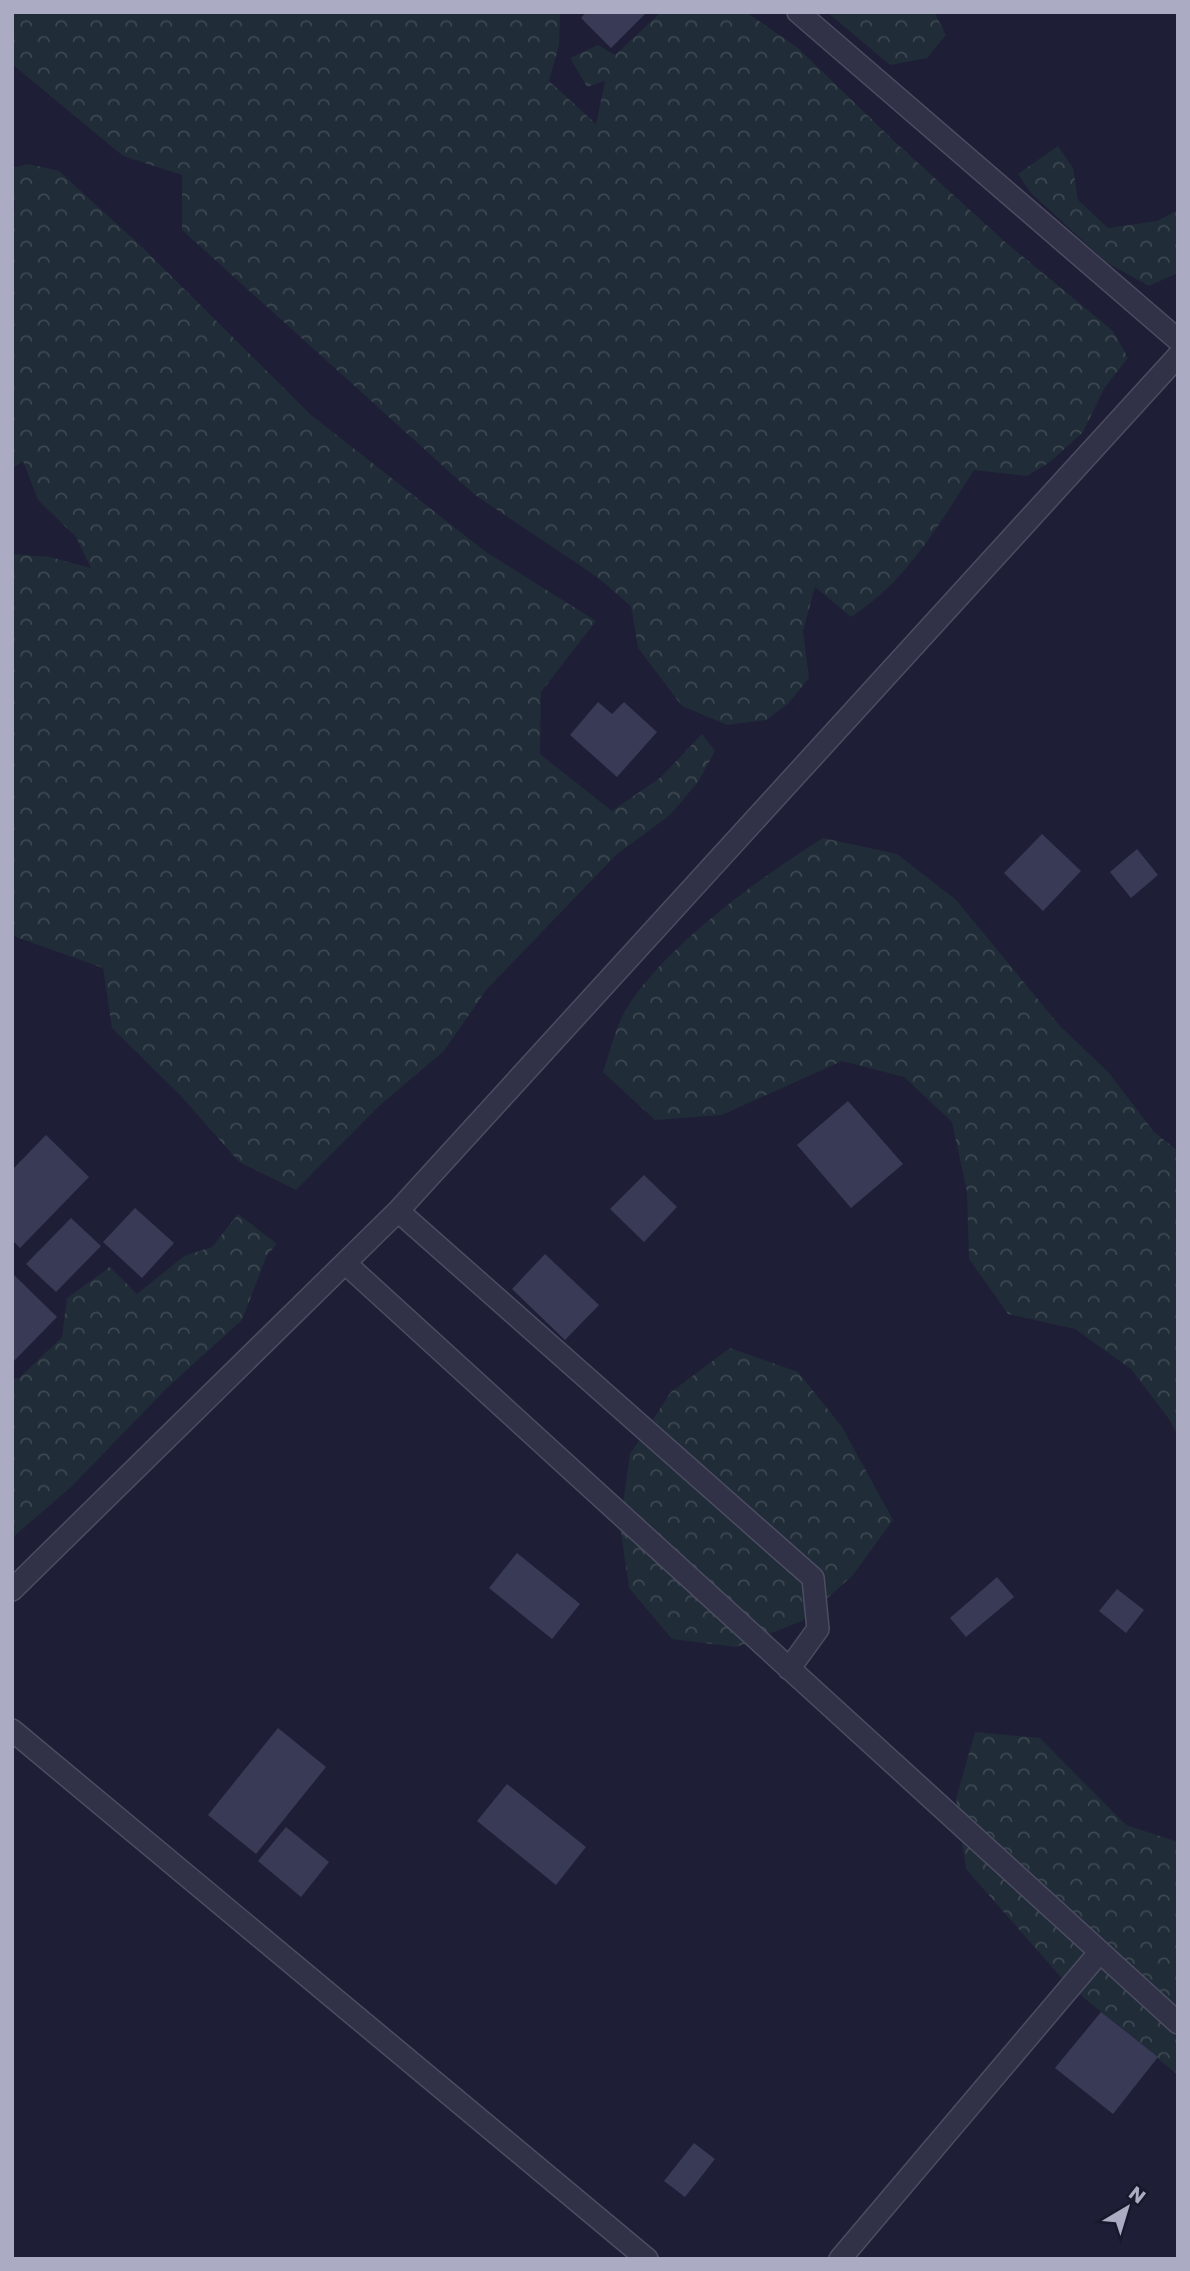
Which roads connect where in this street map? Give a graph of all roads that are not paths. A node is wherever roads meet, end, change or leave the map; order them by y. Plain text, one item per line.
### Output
1 (798, 12) edge
2 (1178, 340) edge
3 (1178, 356) edge
4 (398, 1211) junction
5 (345, 1263) junction
6 (12, 1590) edge
7 (789, 1669) junction
8 (12, 1730) edge
9 (1100, 1953) junction
10 (1178, 2023) edge
11 (647, 2259) edge
12 (840, 2259) edge

1 - 2 street
3 - 4 street
4 - 5 street
4 - 7 street
5 - 6 street
5 - 7 street
7 - 9 street
8 - 11 street
9 - 10 street
9 - 12 street

